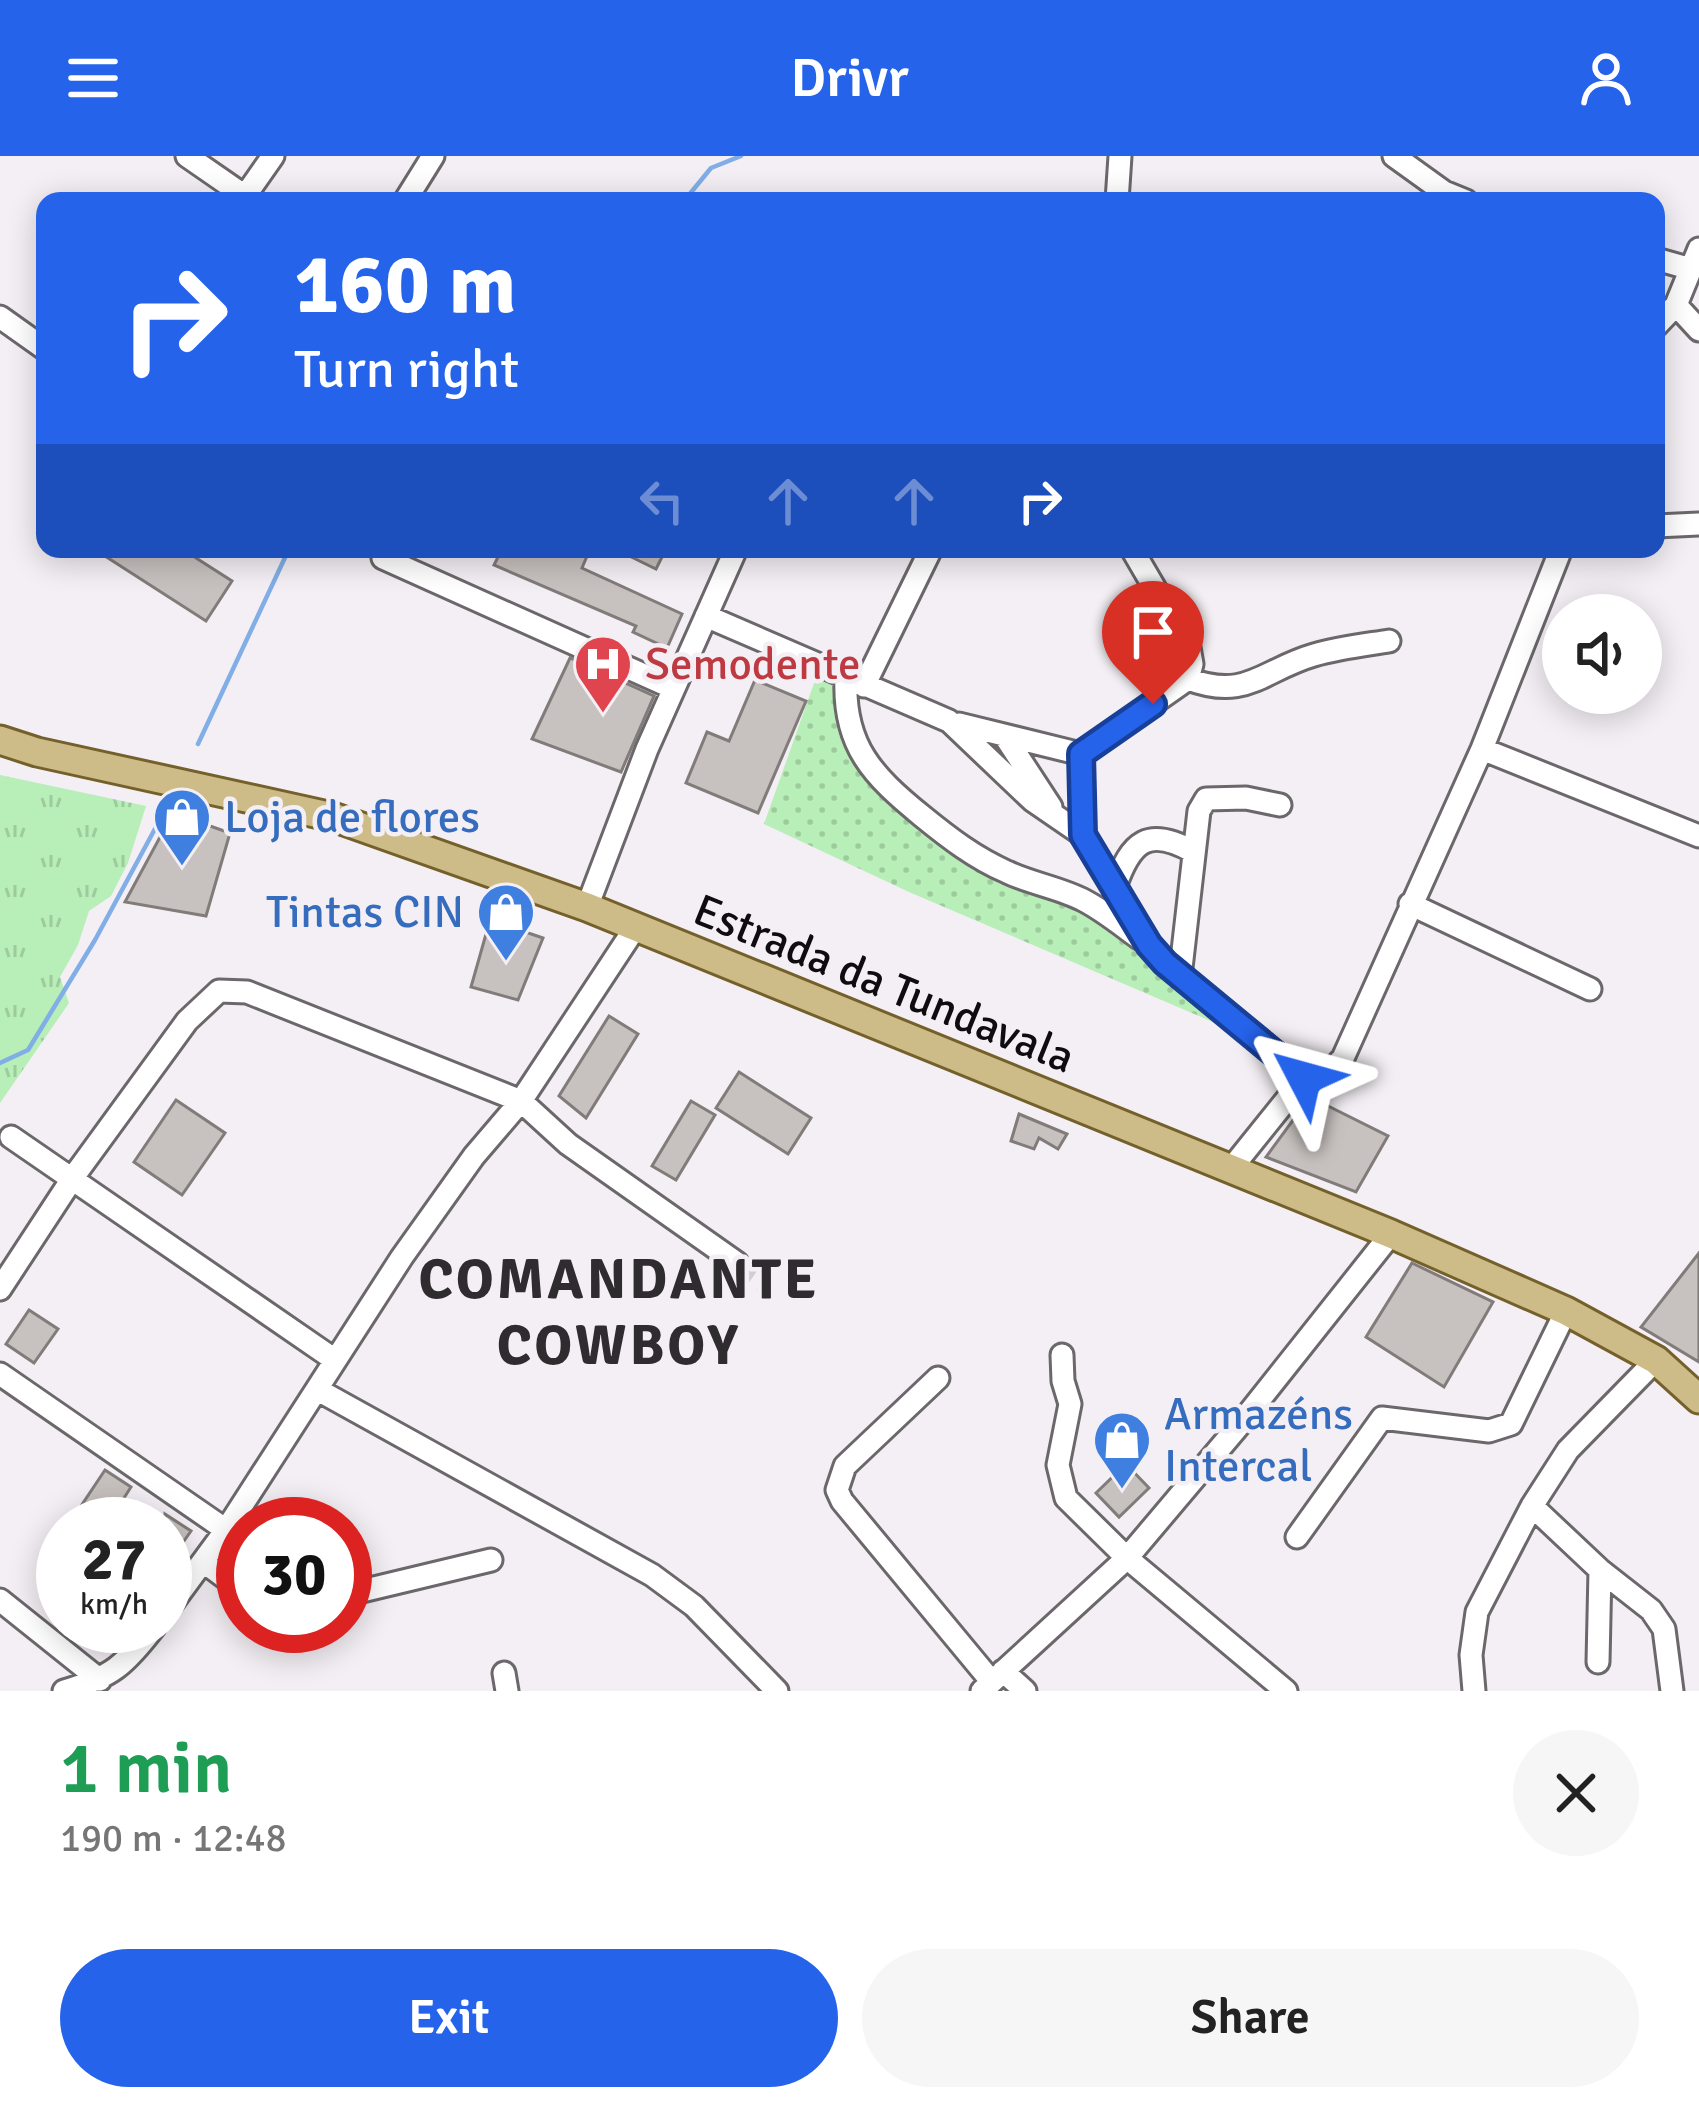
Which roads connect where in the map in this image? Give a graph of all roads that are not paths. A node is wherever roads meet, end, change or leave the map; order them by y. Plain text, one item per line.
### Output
1 (187, 156) edge
2 (273, 156) edge
3 (433, 156) edge
4 (1120, 156) edge
5 (1394, 156) edge
6 (240, 192) edge
7 (252, 192) edge
8 (411, 192) edge
9 (1118, 192) edge
10 (1444, 192) edge
11 (1695, 259) edge
12 (1699, 297) edge
13 (1676, 305) junction
14 (0, 317) edge
15 (1665, 317) edge
16 (1699, 329) edge
17 (36, 343) edge
18 (1699, 524) edge
19 (1665, 526) edge
20 (383, 558) dead end
21 (732, 558) edge
22 (926, 558) edge
23 (1137, 558) edge
24 (1557, 558) edge
25 (706, 616) junction
26 (1389, 640) dead end
27 (1188, 680) junction
28 (855, 682) junction
29 (673, 688) junction
30 (949, 722) junction
31 (1004, 735) junction
32 (0, 740) edge
33 (1482, 749) junction
34 (1081, 754) junction
35 (1280, 805) dead end
36 (1058, 817) junction
37 (1083, 835) junction
38 (1699, 836) edge
39 (1193, 852) junction
40 (1115, 887) junction
41 (1410, 904) junction
42 (586, 907) junction
43 (635, 928) junction
44 (1149, 945) junction
45 (1180, 976) junction
46 (1590, 989) dead end
47 (1304, 1078) junction
48 (521, 1101) junction
49 (11, 1137) dead end
50 (1230, 1171) junction
51 (74, 1176) junction
52 (1391, 1234) junction
53 (737, 1263) tunnel mouth
54 (0, 1288) edge
55 (1566, 1311) junction
56 (1062, 1355) dead end
57 (335, 1360) junction
58 (1656, 1360) junction
59 (0, 1374) edge
60 (938, 1378) dead end
61 (318, 1390) junction
62 (1699, 1399) edge
63 (248, 1497) edge
64 (1532, 1506) junction
65 (216, 1523) edge
66 (1297, 1537) dead end
67 (216, 1545) edge
68 (1127, 1558) junction
69 (490, 1560) dead end
70 (204, 1562) junction
71 (1600, 1570) junction
72 (216, 1571) edge
73 (192, 1578) edge
74 (372, 1588) edge
75 (0, 1600) edge
76 (134, 1653) edge
77 (1598, 1662) dead end
78 (100, 1680) junction
79 (992, 1681) edge
80 (64, 1691) edge
81 (777, 1691) edge
82 (1025, 1691) edge
83 (1286, 1691) edge
84 (1474, 1691) edge
85 (1672, 1691) edge

1 - 6 street
2 - 7 street
3 - 8 street
4 - 9 street
5 - 10 street
11 - 13 street
12 - 13 street
13 - 15 street
13 - 16 street
14 - 17 street
18 - 19 street
20 - 29 street
21 - 25 street
22 - 28 street
23 - 27 street
24 - 33 street
25 - 28 street
25 - 29 street
26 - 27 street
27 - 34 street
28 - 30 street
28 - 44 street
29 - 42 street
30 - 31 street
30 - 36 street
31 - 34 street
31 - 36 street
32 - 42 main road, Estrada da Tundavala
33 - 38 street
33 - 41 street
34 - 37 street
35 - 39 street
36 - 37 street
37 - 40 street
39 - 40 street
39 - 45 street
40 - 44 street
41 - 46 street
41 - 47 street
42 - 43 main road, Estrada da Tundavala
43 - 48 street
43 - 50 main road, Estrada da Tundavala
44 - 45 street
45 - 47 street
47 - 50 street
48 - 51 street
48 - 53 street
48 - 57 street
49 - 51 street
50 - 52 main road, Estrada da Tundavala
51 - 54 street
51 - 57 street
52 - 55 main road, Estrada da Tundavala
52 - 68 street
55 - 58 main road, Estrada da Tundavala
55 - 66 street
56 - 68 street
57 - 61 street
58 - 62 main road, Estrada da Tundavala
58 - 64 street
59 - 65 street
60 - 79 street
61 - 63 street
61 - 81 street
64 - 71 street
64 - 84 street
67 - 70 street
68 - 79 street
68 - 83 street
69 - 74 street
70 - 72 street
70 - 73 street
71 - 77 street
71 - 85 street
75 - 78 street
76 - 78 street
78 - 80 street
79 - 82 street

